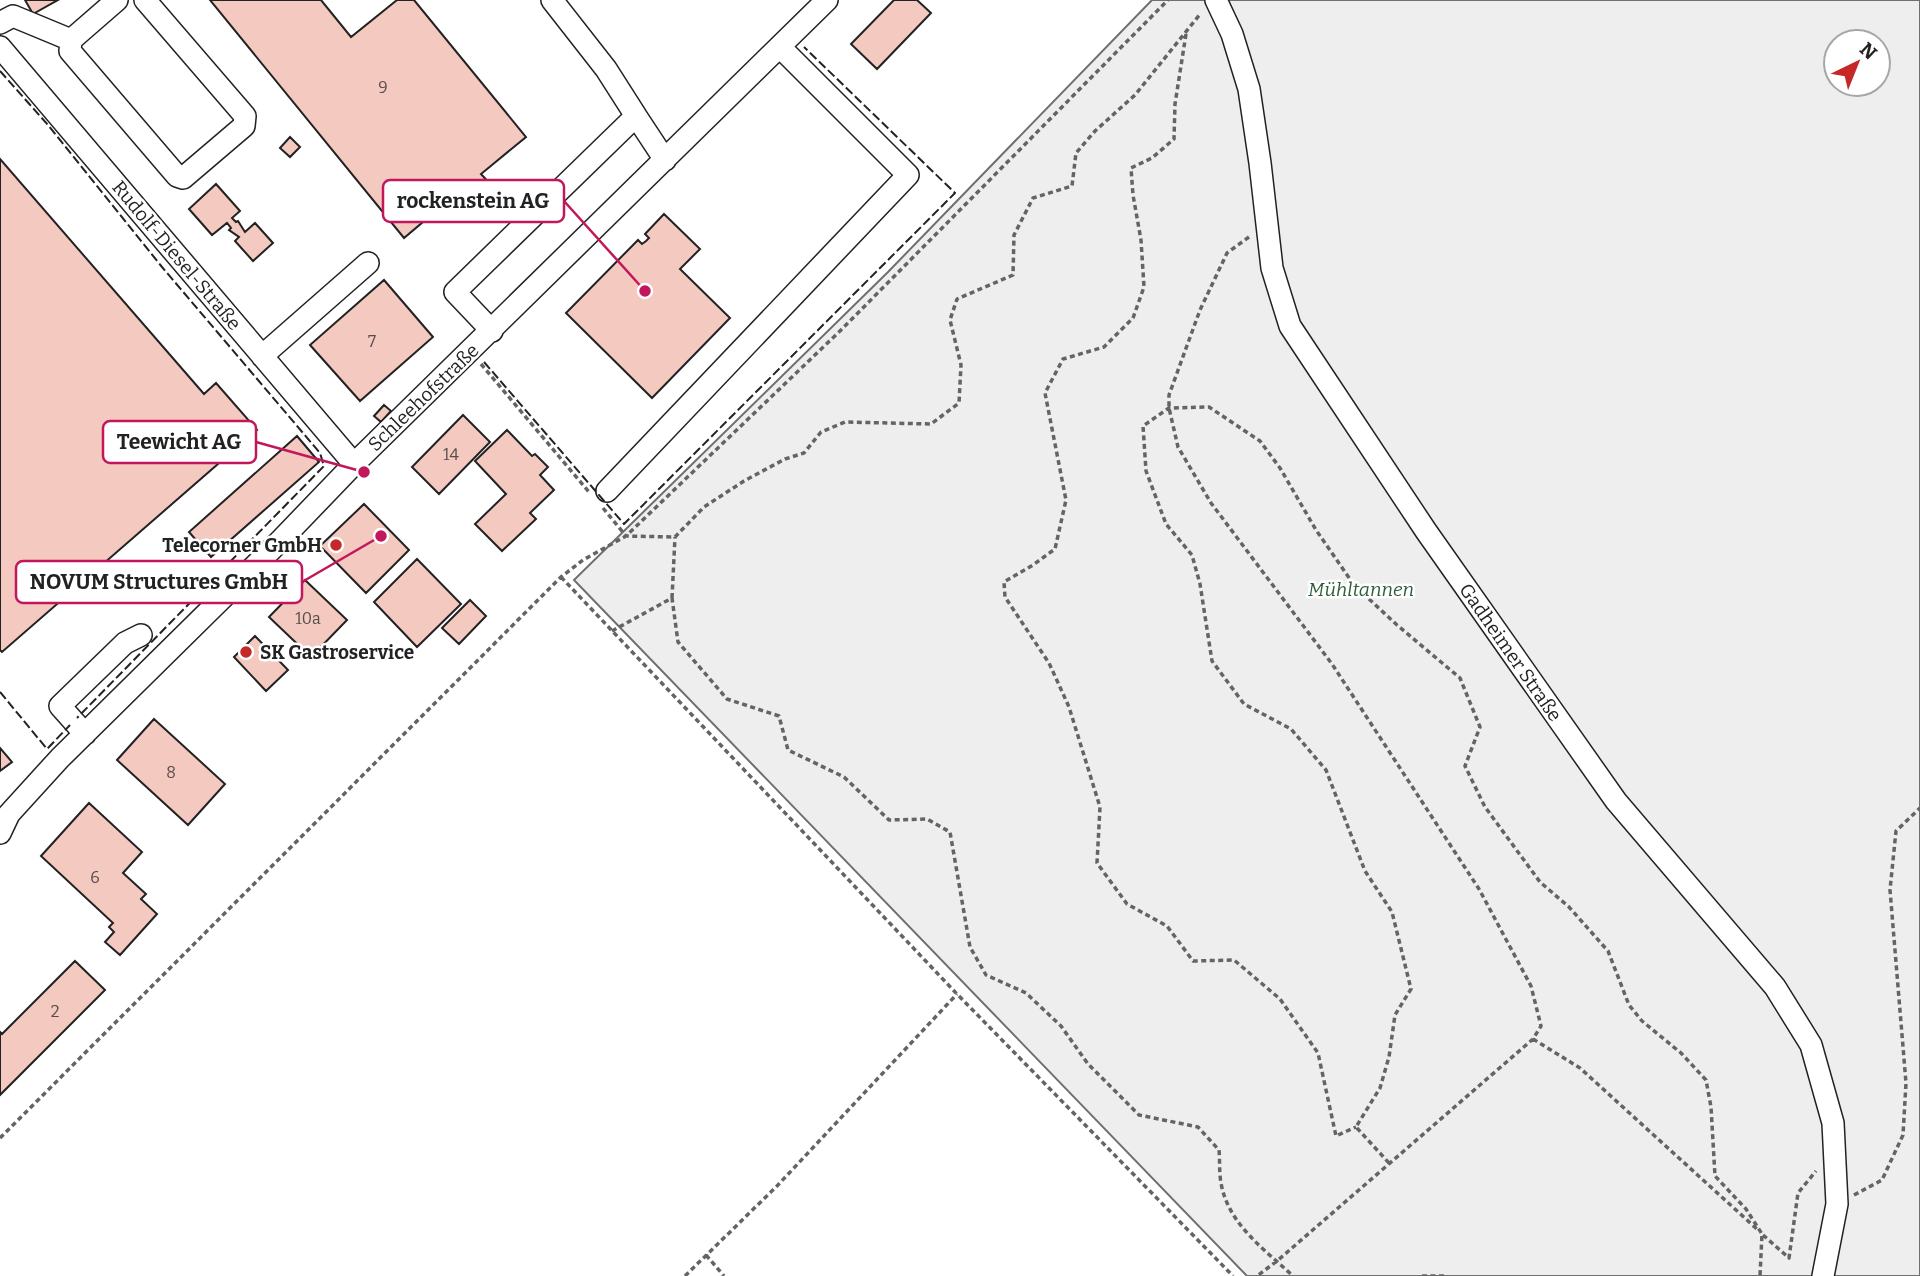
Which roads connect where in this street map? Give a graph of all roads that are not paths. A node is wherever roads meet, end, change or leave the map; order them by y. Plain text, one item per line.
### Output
1 (117, 0) edge
2 (145, 0) edge
3 (552, 0) edge
4 (827, 0) edge
5 (1209, 4) edge
6 (0, 23) edge
7 (71, 40) junction
8 (0, 47) edge
9 (780, 47) junction
10 (636, 116) junction
11 (665, 160) junction
12 (368, 263) dead end
13 (492, 331) junction
14 (262, 356) junction
15 (354, 464) junction
16 (600, 497) road end
17 (141, 635) dead end
18 (85, 734) junction
19 (0, 833) edge
20 (1823, 1276) edge

1 - 7 street
2 - 7 street
3 - 10 street
4 - 9 street, Schleehofstraße
5 - 20 street, Gadheimer Straße
6 - 7 street
8 - 14 street, Rudolf-Diesel-Straße
9 - 11 street, Schleehofstraße
9 - 16 street
10 - 11 street
10 - 13 street
11 - 13 street, Schleehofstraße
12 - 14 street
13 - 15 street, Schleehofstraße
14 - 15 street, Rudolf-Diesel-Straße
15 - 18 street, Schleehofstraße
17 - 18 street
18 - 19 street, Schleehofstraße

